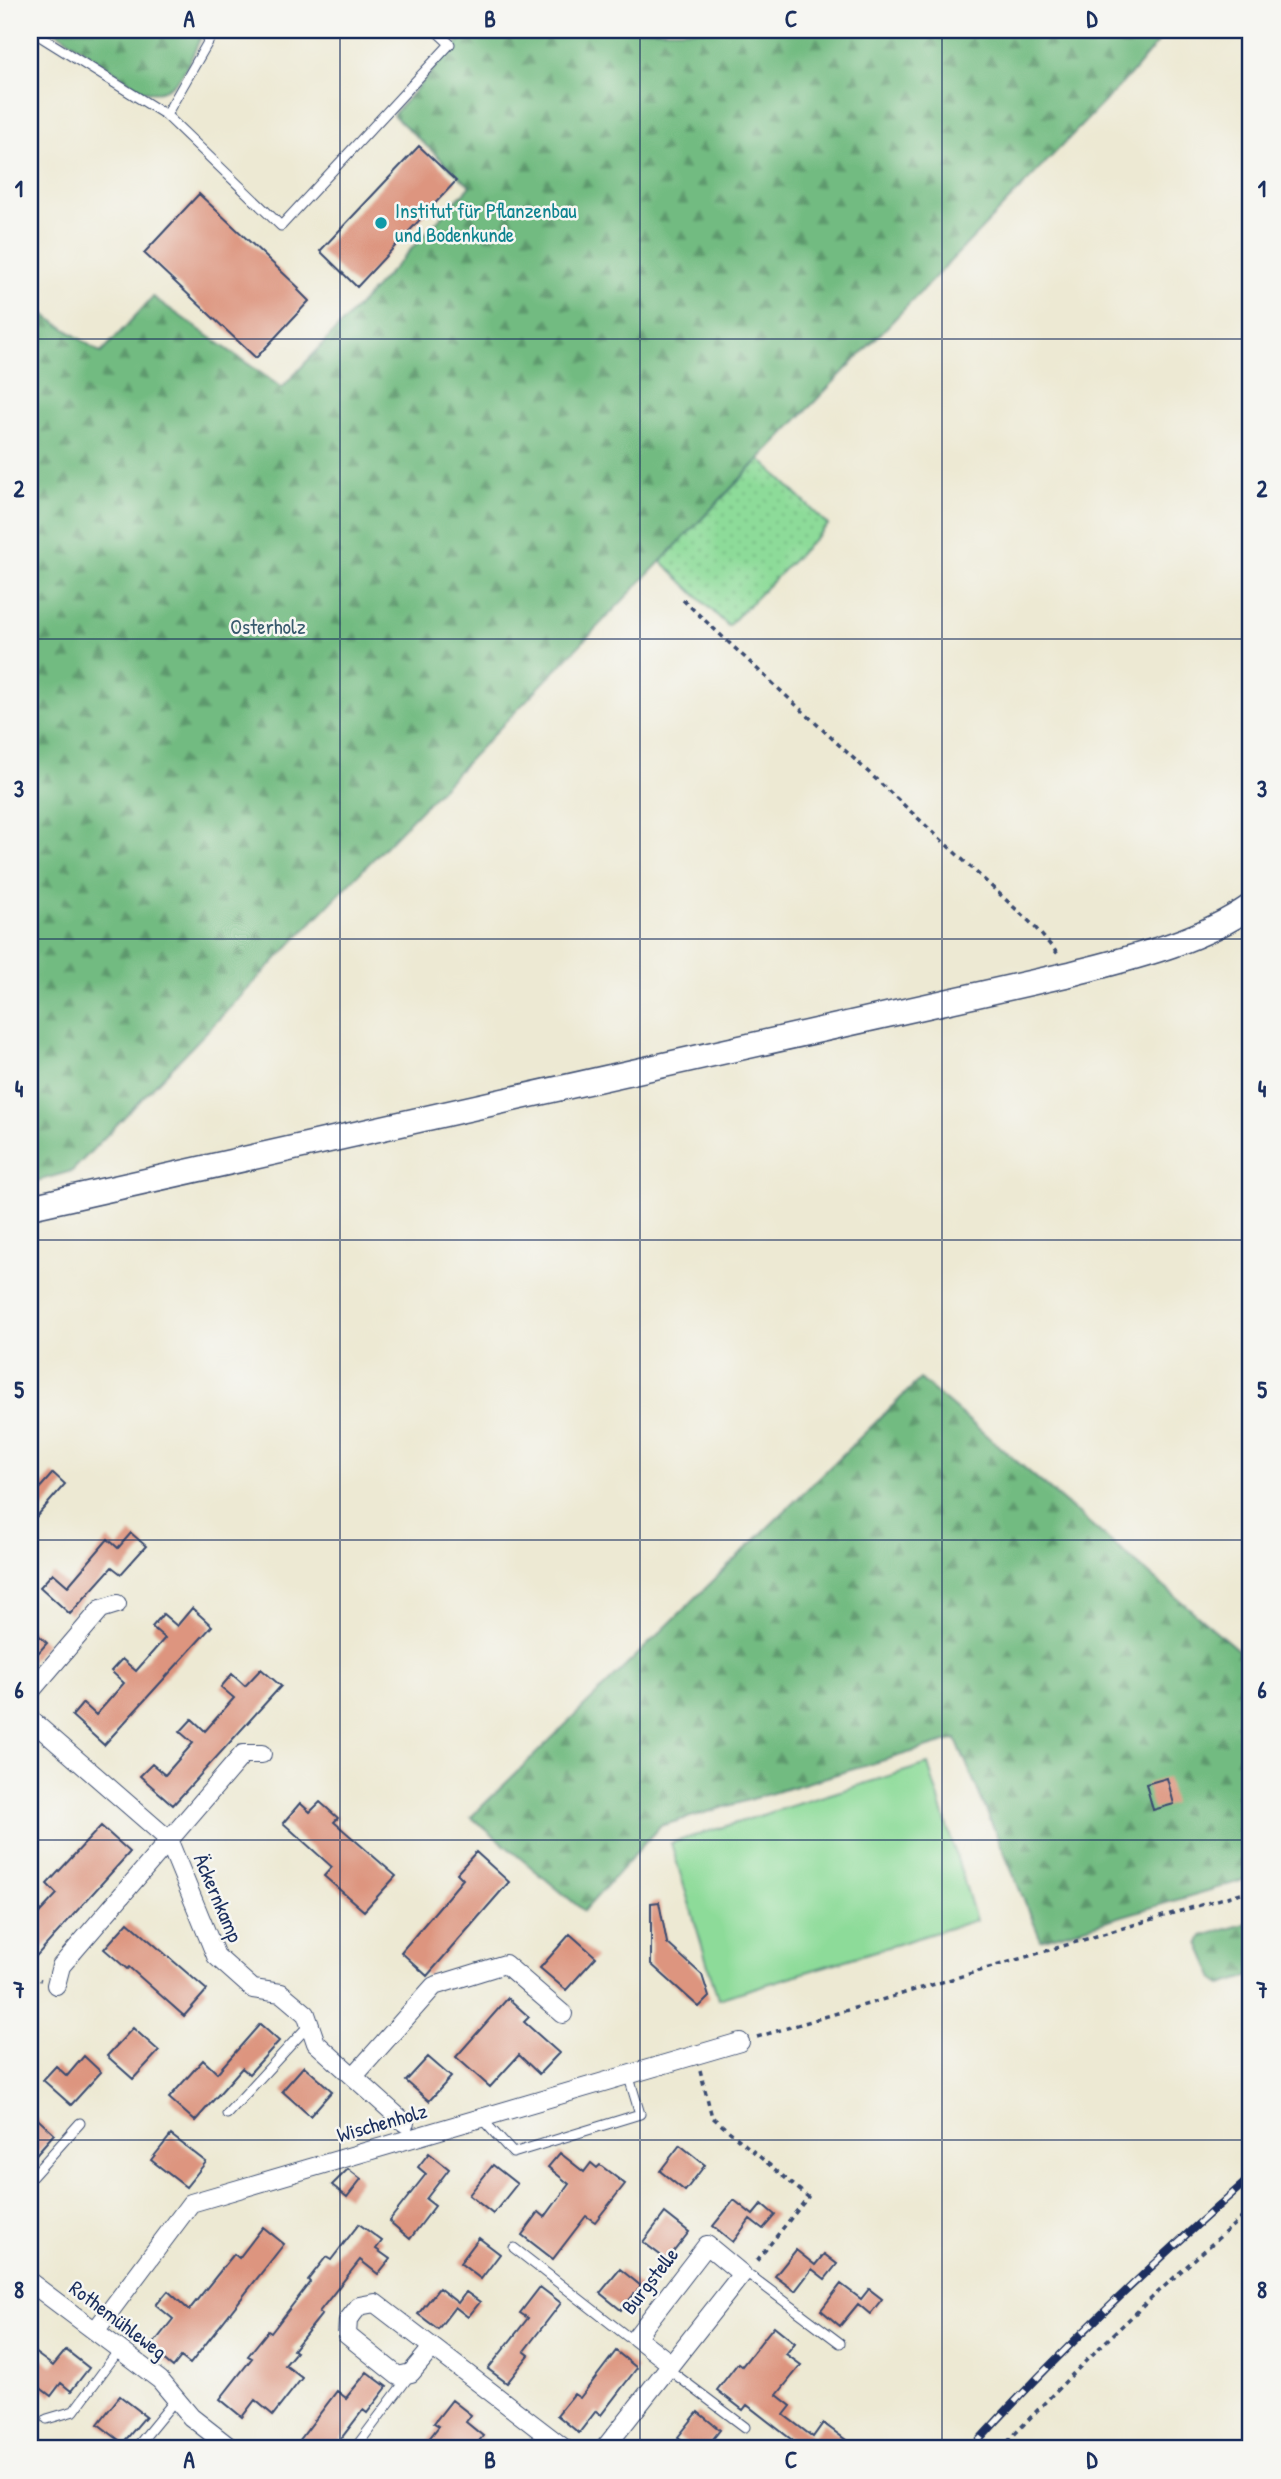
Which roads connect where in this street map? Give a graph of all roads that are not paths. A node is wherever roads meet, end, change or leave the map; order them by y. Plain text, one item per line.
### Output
1 (30, 30) edge
2 (215, 30) edge
3 (435, 30) edge
4 (166, 115) junction
5 (1251, 906) edge
6 (30, 1207) edge
7 (117, 1604) dead end
8 (30, 1692) edge
9 (30, 1719) edge
10 (262, 1754) dead end
11 (168, 1839) junction
12 (56, 1986) dead end
13 (563, 2014) dead end
14 (309, 2025) junction
15 (740, 2042) road end
16 (628, 2074) junction
17 (354, 2076) junction
18 (227, 2114) dead end
19 (481, 2118) junction
20 (80, 2123) dead end
21 (405, 2123) dead end
22 (30, 2179) edge
23 (514, 2248) dead end
24 (742, 2274) junction
25 (30, 2282) edge
26 (95, 2331) junction
27 (636, 2337) junction
28 (840, 2343) dead end
29 (432, 2348) junction
30 (120, 2350) junction
31 (669, 2367) junction
32 (411, 2373) junction
33 (176, 2399) junction
34 (47, 2420) dead end
35 (745, 2427) dead end
36 (356, 2447) dead end
37 (135, 2449) edge
38 (232, 2449) edge
39 (565, 2449) edge
40 (604, 2449) edge

1 - 4 lane
2 - 4 lane
3 - 4 lane
5 - 6 main road
7 - 8 street
9 - 11 street, Äckernkamp
10 - 11 street, Äckernkamp
11 - 12 street, Äckernkamp
11 - 14 street, Äckernkamp
13 - 17 street
14 - 17 street, Äckernkamp
14 - 18 lane
15 - 16 street, Wischenholz
16 - 19 street, Wischenholz
16 - 19 lane
17 - 21 street, Äckernkamp
19 - 26 street, Wischenholz
20 - 22 lane
23 - 27 lane
24 - 27 street, Burgstelle
24 - 28 lane
24 - 31 street
25 - 26 street, Rothemühleweg
26 - 30 street, Rothemühleweg
27 - 31 street, Burgstelle
29 - 32 street
29 - 32 street
29 - 39 street
30 - 33 street, Rothemühleweg
30 - 34 lane
31 - 35 lane
31 - 40 street
32 - 36 lane
33 - 37 lane
33 - 38 street, Rothemühleweg

